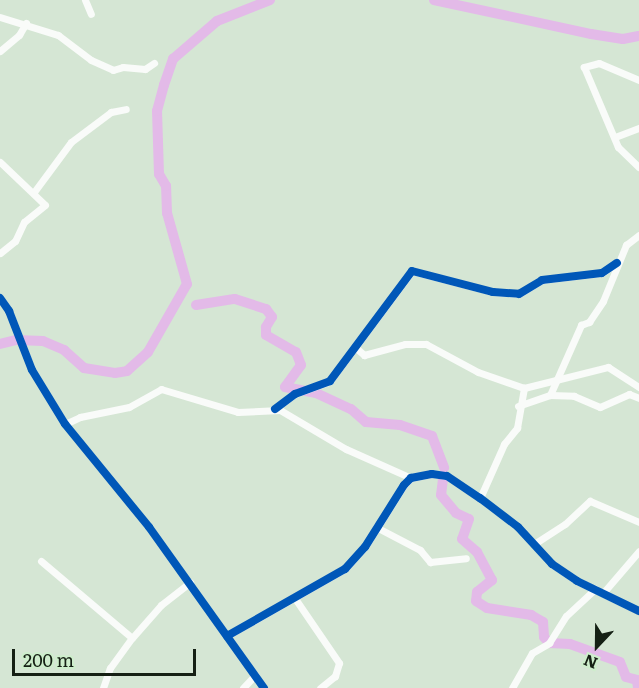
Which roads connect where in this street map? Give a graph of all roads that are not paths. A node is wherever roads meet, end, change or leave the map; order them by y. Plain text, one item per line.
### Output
1 (85, 0) edge
2 (91, 14) dead end
3 (0, 16) edge
4 (26, 23) junction
5 (2, 48) edge
6 (154, 63) dead end
7 (639, 80) edge
8 (126, 109) dead end
9 (639, 128) edge
10 (615, 136) junction
11 (0, 162) edge
12 (639, 166) edge
13 (34, 192) junction
14 (639, 235) edge
15 (0, 253) edge
16 (617, 263) junction
17 (0, 298) edge
18 (356, 348) junction
19 (553, 382) junction
20 (639, 387) edge
21 (524, 388) junction
22 (550, 395) junction
23 (639, 398) edge
24 (518, 406) junction
25 (275, 409) junction
26 (65, 424) junction
27 (411, 478) junction
28 (480, 498) junction
29 (639, 522) edge
30 (376, 527) junction
31 (534, 544) junction
32 (638, 553) edge
33 (466, 558) dead end
34 (41, 561) dead end
35 (190, 582) junction
36 (595, 589) junction
37 (603, 593) junction
38 (294, 597) junction
39 (639, 611) edge
40 (227, 636) junction
41 (132, 638) junction
42 (255, 675) junction
43 (103, 688) edge
44 (243, 688) edge
45 (264, 688) edge
46 (320, 688) edge
47 (512, 688) edge

1 - 2 street
3 - 4 street
4 - 5 street
4 - 6 street
7 - 10 street
8 - 13 street
9 - 10 street
10 - 12 street
11 - 13 street
13 - 15 street
14 - 16 street
16 - 18 street
16 - 19 street
17 - 26 street
18 - 21 street
18 - 25 street
19 - 20 street
19 - 21 street
19 - 22 street
21 - 24 street
22 - 23 street
22 - 24 street
24 - 28 street
25 - 26 street
25 - 27 street
26 - 35 street
27 - 28 street
27 - 30 street
28 - 31 street
29 - 31 street
30 - 33 street
30 - 38 street
31 - 36 street
32 - 37 street
34 - 41 street
35 - 40 street
35 - 41 street
36 - 37 street
36 - 47 street
37 - 39 street
38 - 40 street
38 - 46 street
40 - 42 street
41 - 43 street
42 - 44 street
42 - 45 street

